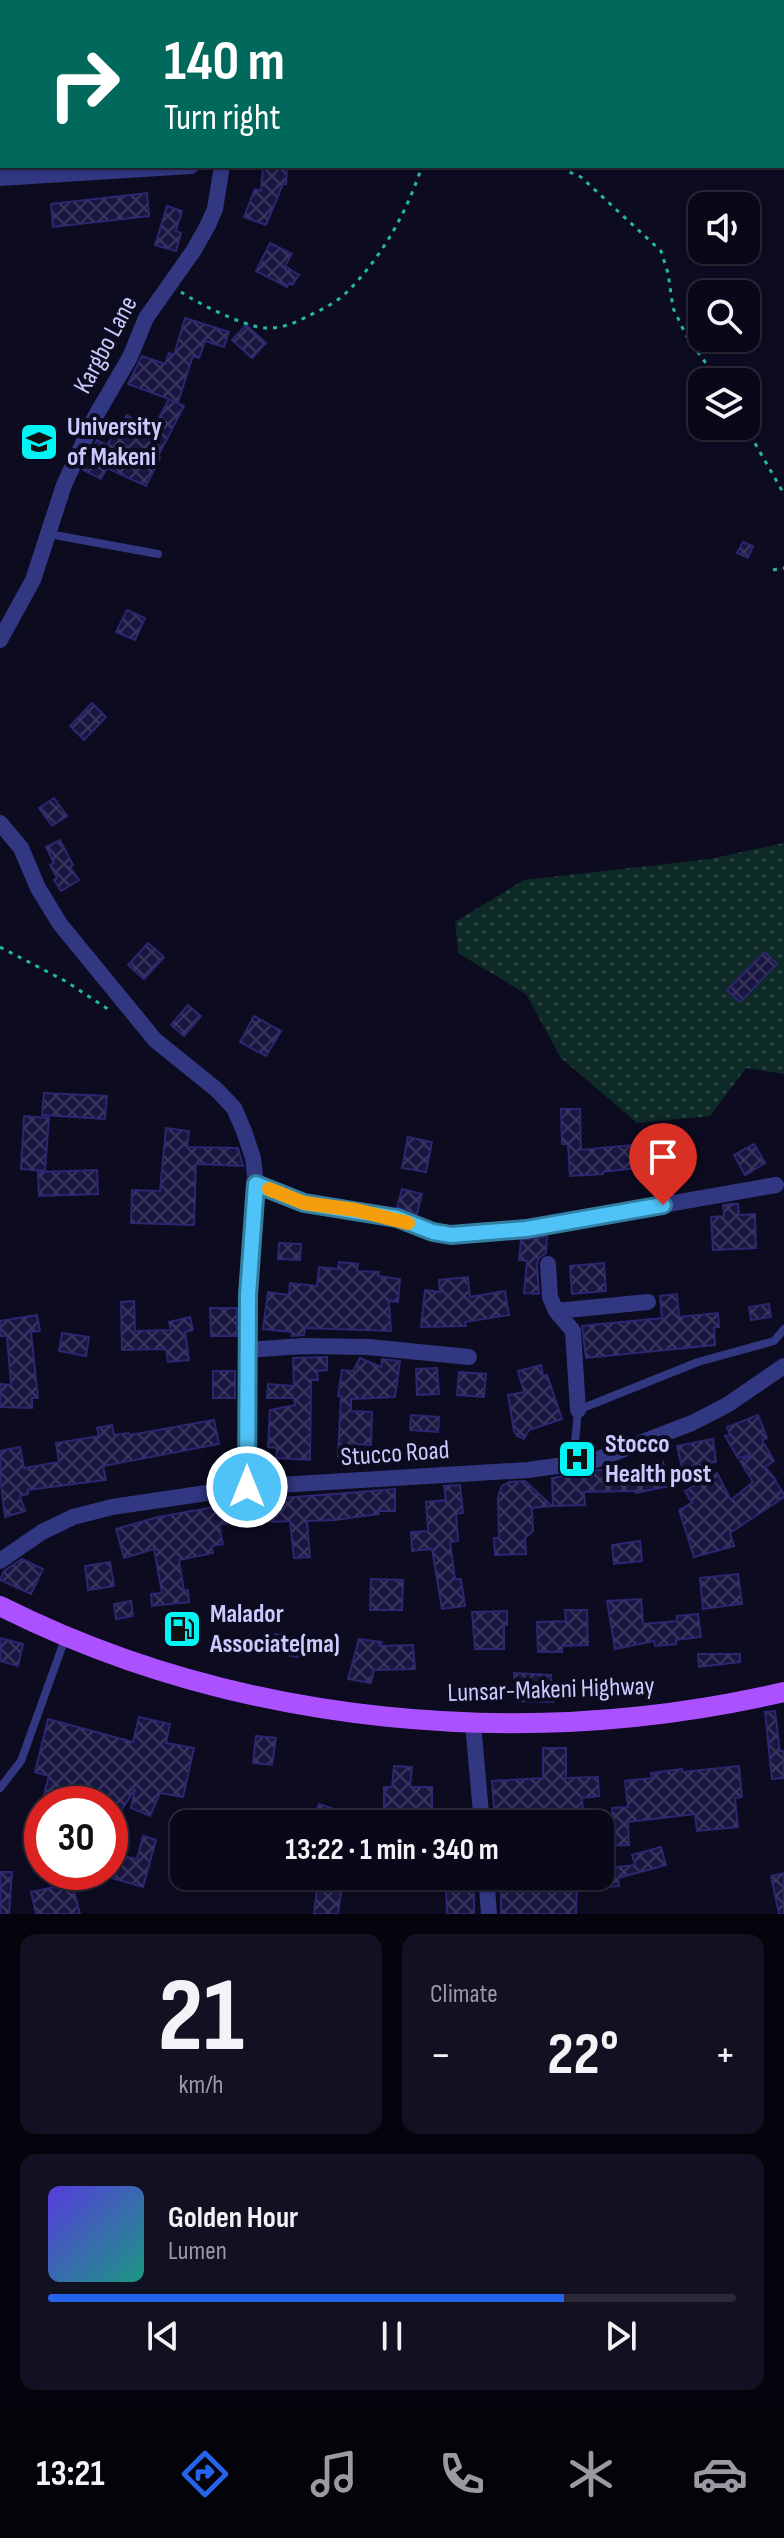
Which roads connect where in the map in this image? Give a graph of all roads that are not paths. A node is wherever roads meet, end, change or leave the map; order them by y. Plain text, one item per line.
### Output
1 (159, 168) edge
2 (222, 168) edge
3 (0, 178) edge
4 (49, 534) junction
5 (158, 554) dead end
6 (0, 640) edge
7 (0, 823) edge
8 (256, 1184) junction
9 (776, 1185) dead end
10 (548, 1264) dead end
11 (648, 1302) dead end
12 (556, 1311) junction
13 (784, 1329) edge
14 (248, 1350) junction
15 (469, 1357) dead end
16 (784, 1366) edge
17 (578, 1410) junction
18 (573, 1466) junction
19 (247, 1487) junction
20 (0, 1561) edge
21 (0, 1606) edge
22 (66, 1636) junction
23 (784, 1692) edge
24 (473, 1724) junction
25 (0, 1788) edge
26 (481, 1810) edge
27 (487, 1890) edge
28 (489, 1914) edge

1 - 3 street
2 - 4 street, Kargbo Lane
4 - 5 lane
4 - 6 street, Kargbo Lane
7 - 8 street
8 - 9 street
8 - 14 street
10 - 12 street
11 - 12 street
12 - 17 street
13 - 17 lane
14 - 15 street
14 - 19 street
16 - 18 street, Stucco Road
17 - 18 lane
18 - 19 street, Stucco Road
19 - 20 street, Stucco Road
21 - 22 main road, Lunsar-Makeni Highway
22 - 24 main road, Lunsar-Makeni Highway
22 - 25 lane
23 - 24 main road, Lunsar-Makeni Highway
24 - 26 street
27 - 28 street

